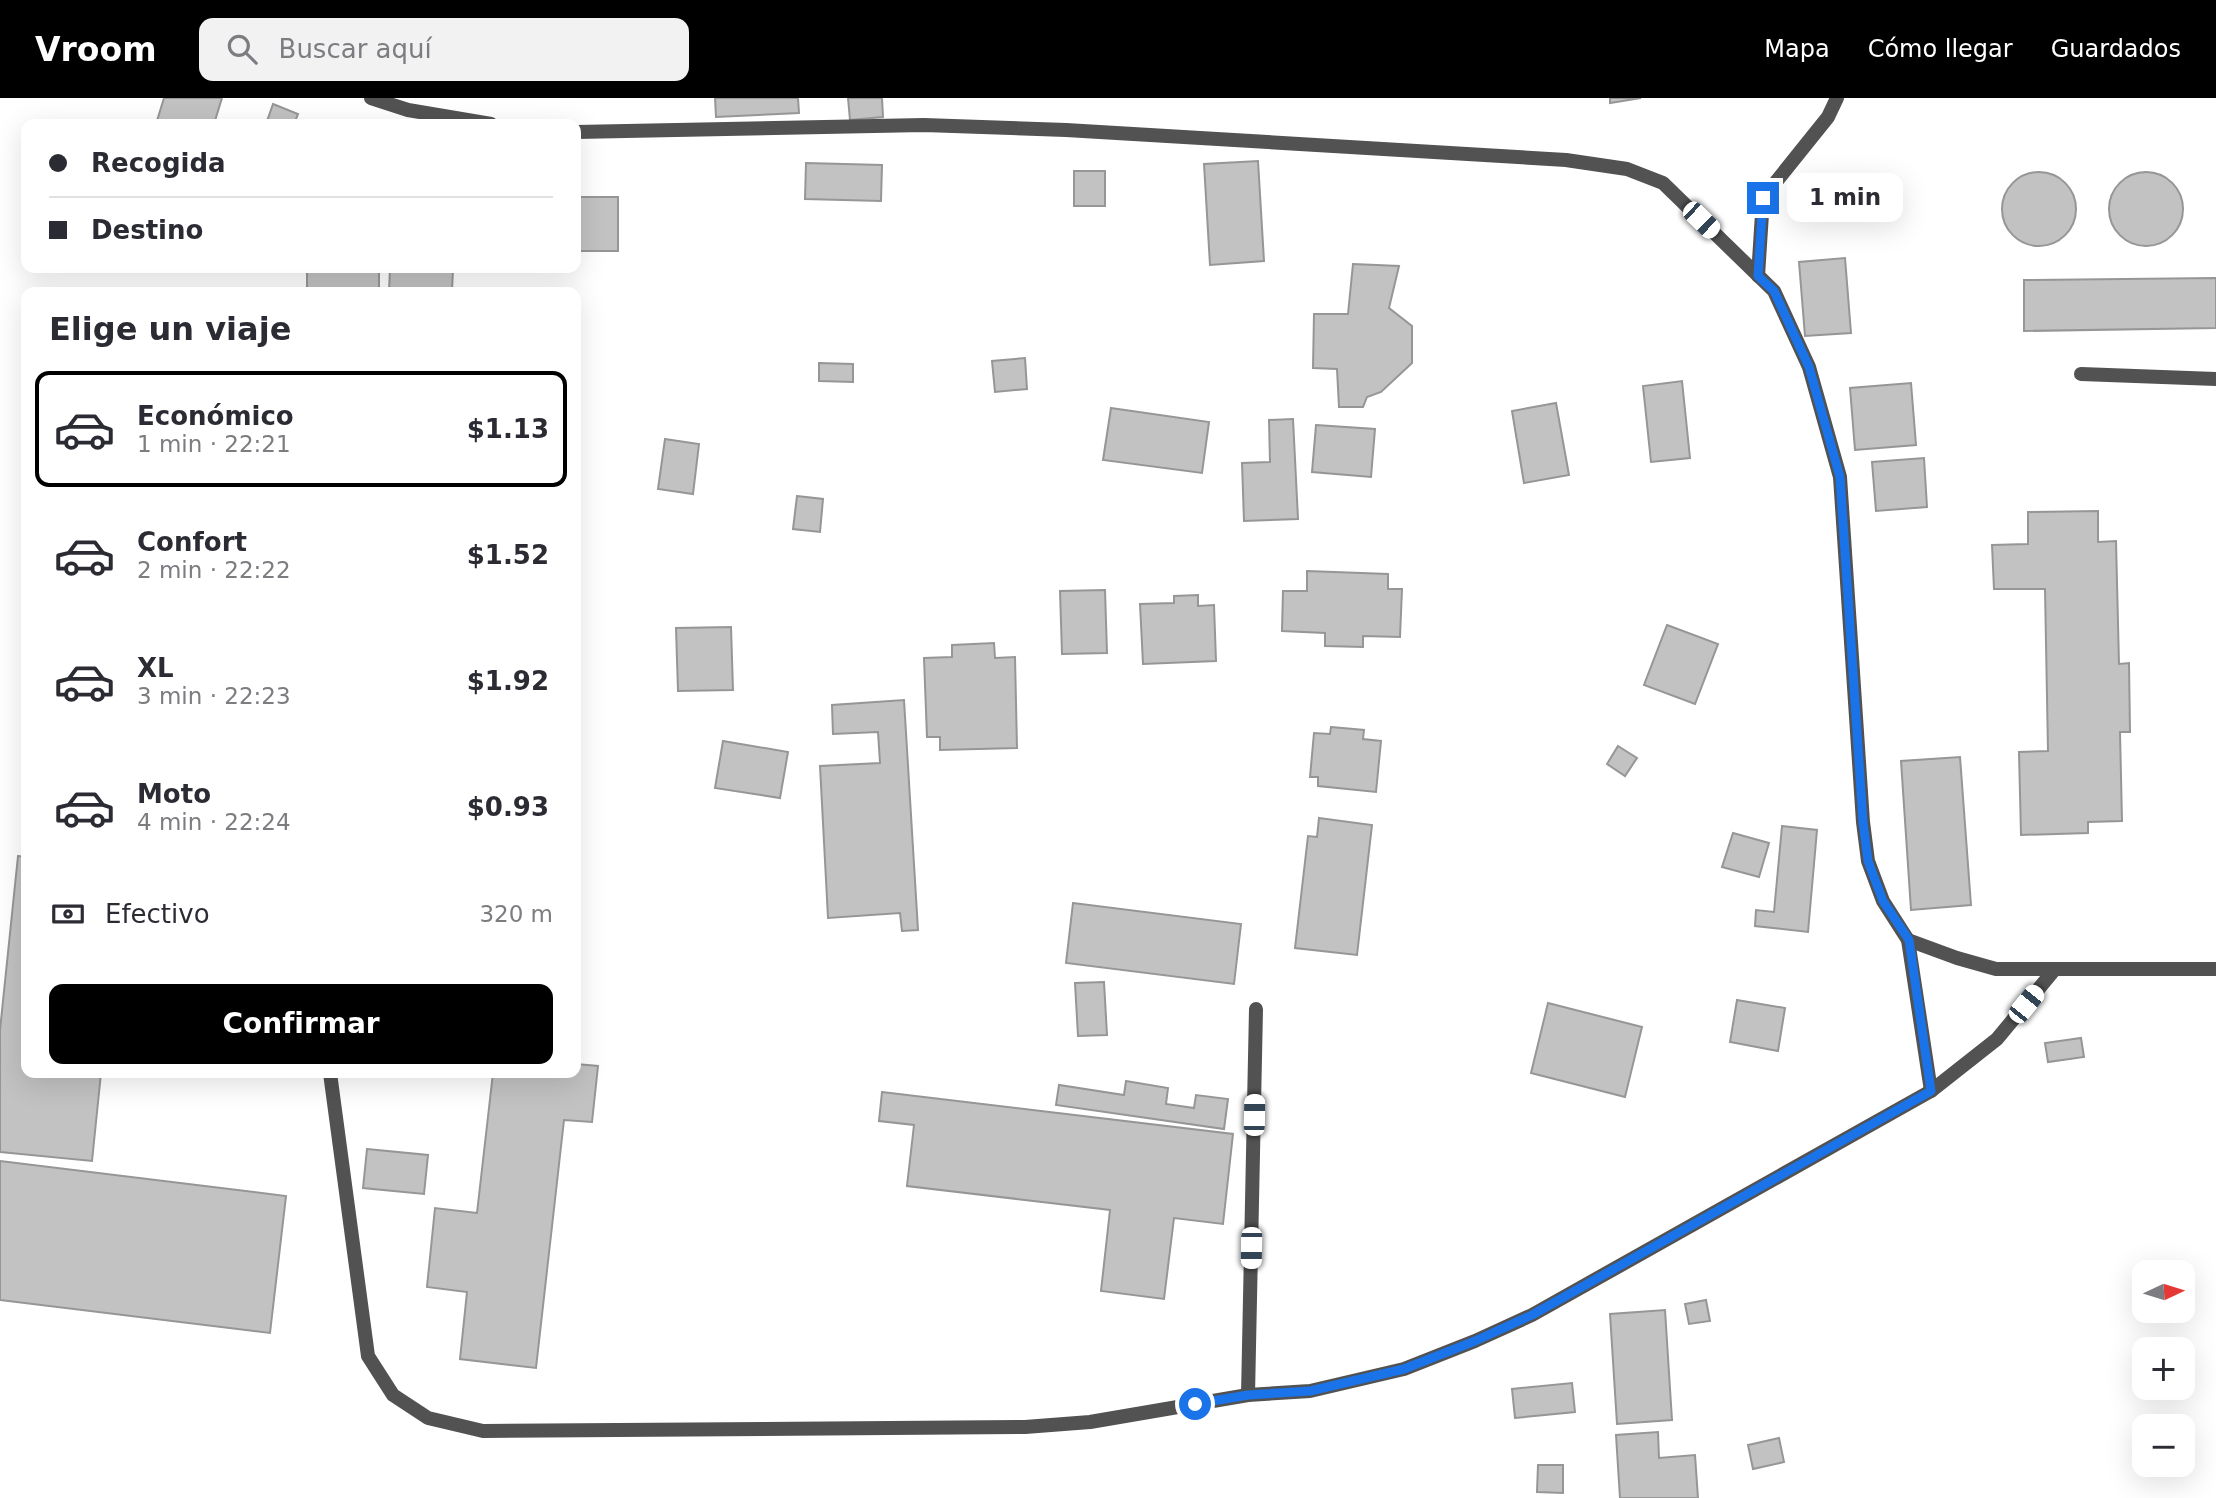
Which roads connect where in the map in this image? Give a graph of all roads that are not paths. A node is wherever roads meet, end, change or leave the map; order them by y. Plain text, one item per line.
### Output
1 (371, 98) edge
2 (1837, 98) edge
3 (461, 119) edge
4 (581, 132) edge
5 (1758, 276) junction
6 (2081, 374) dead end
7 (2216, 379) edge
8 (1909, 940) junction
9 (2055, 969) junction
10 (2216, 969) edge
11 (1256, 1009) dead end
12 (331, 1078) edge
13 (1931, 1091) junction
14 (1248, 1395) junction

1 - 3 street
2 - 5 street
4 - 5 street
5 - 8 street
6 - 7 street
8 - 9 street
8 - 13 street
9 - 10 street
9 - 13 street
11 - 14 street
12 - 14 street
13 - 14 street

